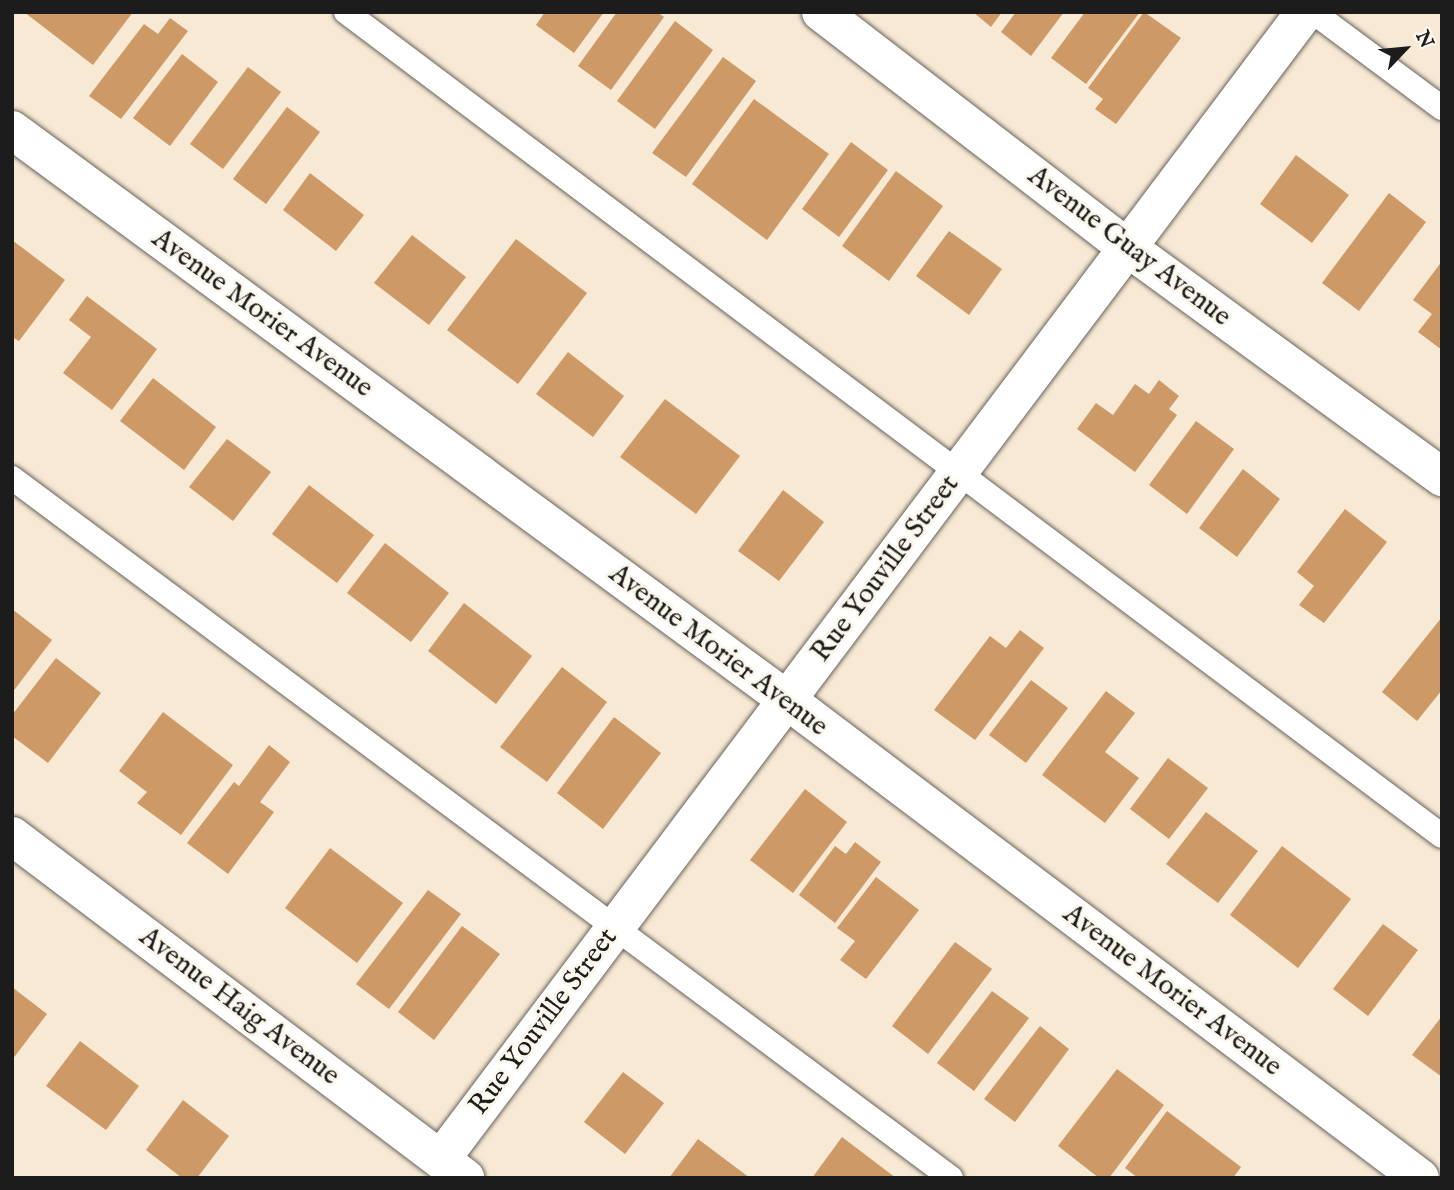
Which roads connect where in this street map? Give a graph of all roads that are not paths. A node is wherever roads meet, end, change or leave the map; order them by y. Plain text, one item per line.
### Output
1 (346, 12) edge
2 (821, 12) edge
3 (1305, 12) edge
4 (1313, 12) edge
5 (1442, 108) edge
6 (12, 130) edge
7 (1128, 248) junction
8 (959, 472) junction
9 (1442, 477) edge
10 (12, 478) edge
11 (786, 700) junction
12 (12, 836) edge
13 (1442, 836) edge
14 (616, 926) junction
15 (453, 1169) edge
16 (951, 1178) edge
17 (1420, 1178) edge

1 - 8 lane
2 - 7 street, Avenue Guay Avenue
3 - 7 street, Rue Youville Street
4 - 5 lane
6 - 11 street, Avenue Morier Avenue
7 - 8 street, Rue Youville Street
7 - 9 street, Avenue Guay Avenue
8 - 11 street, Rue Youville Street
8 - 13 lane
10 - 14 lane
11 - 14 street, Rue Youville Street
11 - 17 street, Avenue Morier Avenue
12 - 15 street, Avenue Haig Avenue
14 - 15 street, Rue Youville Street
14 - 16 lane

